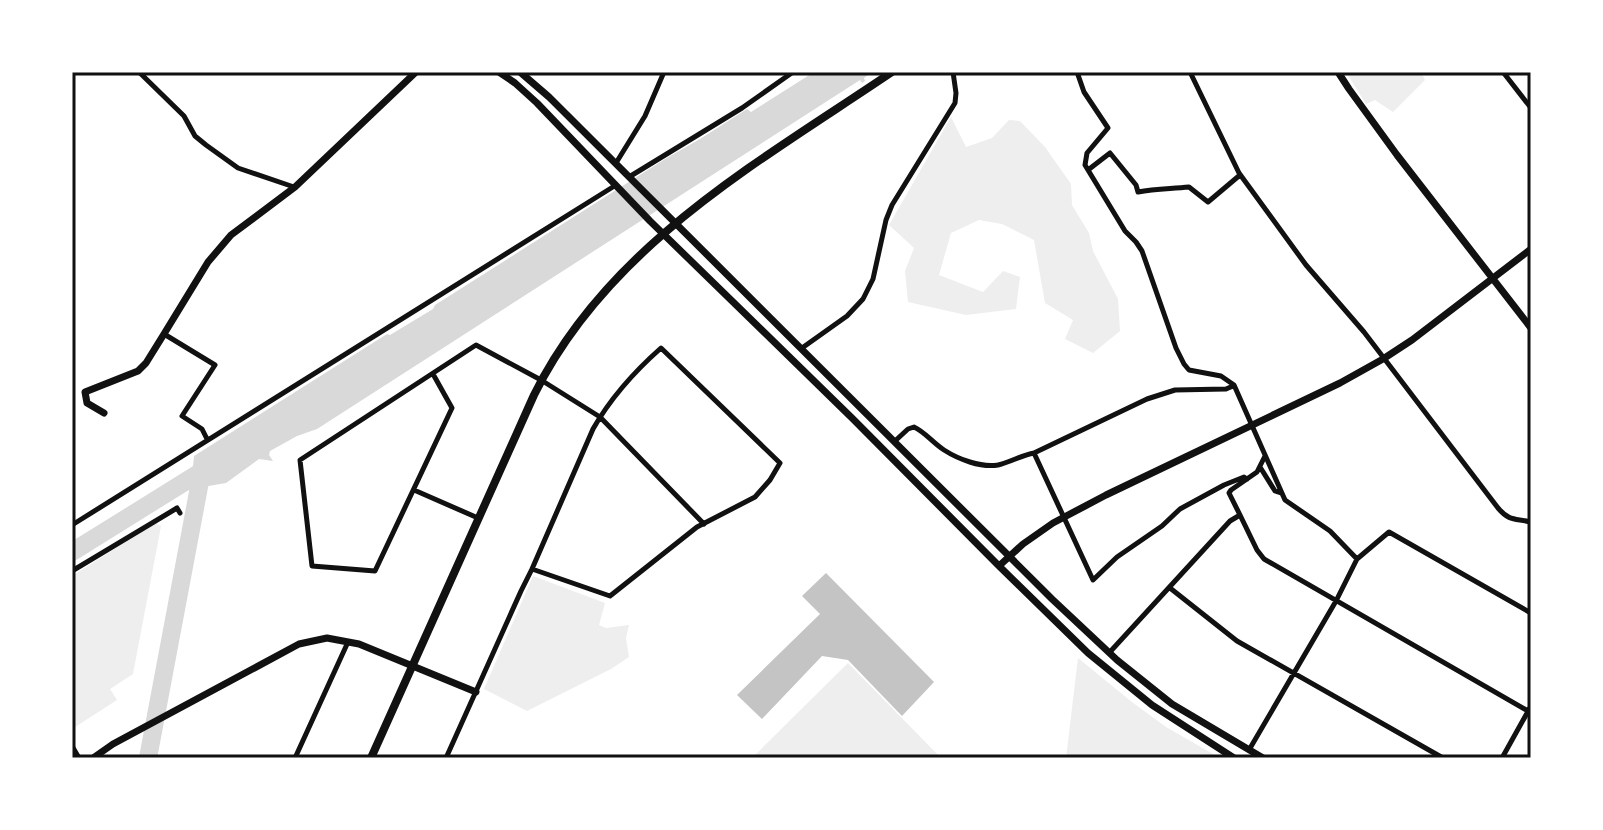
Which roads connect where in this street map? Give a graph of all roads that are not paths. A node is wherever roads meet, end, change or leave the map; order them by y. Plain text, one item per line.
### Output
1 (139, 72) edge
2 (416, 72) edge
3 (499, 72) edge
4 (520, 72) edge
5 (664, 72) edge
6 (793, 72) edge
7 (892, 72) edge
8 (953, 72) edge
9 (1077, 72) edge
10 (1190, 72) edge
11 (1338, 72) edge
12 (1503, 72) edge
13 (1531, 108) edge
14 (616, 163) junction
15 (1088, 170) junction
16 (1240, 175) junction
17 (631, 178) junction
18 (295, 187) junction
19 (618, 187) junction
20 (675, 223) junction
21 (662, 233) junction
22 (1531, 249) edge
23 (1492, 278) junction
24 (1531, 328) edge
25 (164, 334) junction
26 (802, 348) junction
27 (1383, 359) junction
28 (433, 374) junction
29 (541, 380) junction
30 (1234, 385) junction
31 (104, 413) dead end
32 (600, 417) junction
33 (1250, 425) junction
34 (207, 439) junction
35 (895, 441) junction
36 (1034, 453) junction
37 (1265, 456) junction
38 (1259, 467) junction
39 (1247, 479) junction
40 (414, 490) junction
41 (1282, 493) junction
42 (180, 513) dead end
43 (1240, 515) junction
44 (478, 518) junction
45 (1063, 518) junction
46 (1531, 522) edge
47 (704, 524) junction
48 (72, 525) edge
49 (1009, 555) junction
50 (1357, 559) junction
51 (999, 566) junction
52 (532, 569) junction
53 (72, 571) edge
54 (1170, 588) junction
55 (1336, 601) junction
56 (1531, 613) edge
57 (348, 642) junction
58 (1109, 653) junction
59 (412, 666) junction
60 (1293, 673) junction
61 (476, 692) junction
62 (1529, 708) edge
63 (72, 746) edge
64 (1249, 750) junction
65 (79, 758) edge
66 (93, 758) edge
67 (295, 758) edge
68 (371, 758) edge
69 (446, 758) edge
70 (1234, 758) edge
71 (1263, 758) edge
72 (1443, 758) edge
73 (1502, 758) edge

1 - 18 street
2 - 18 street
3 - 19 street
4 - 14 street
5 - 14 street
6 - 17 street
7 - 20 main road
8 - 26 street
9 - 15 street
10 - 16 street
11 - 23 street
12 - 13 street
14 - 17 street
15 - 16 street
15 - 30 street
16 - 27 street
17 - 20 street
18 - 25 street
19 - 21 street
19 - 34 street
20 - 21 main road
20 - 26 street
21 - 29 main road
21 - 51 street
22 - 23 street
23 - 24 street
23 - 27 street
25 - 31 street
25 - 34 street
26 - 35 street
27 - 33 street
27 - 46 street
28 - 29 street
28 - 40 street
28 - 40 street
29 - 32 street
29 - 44 main road
30 - 33 street
30 - 36 street
32 - 47 street
32 - 47 street
32 - 52 street
33 - 37 street
33 - 45 street
34 - 48 street
35 - 36 street
35 - 49 street
36 - 45 street
37 - 38 street
37 - 41 street
38 - 39 street
38 - 41 street
39 - 43 street
39 - 45 street
40 - 44 street
41 - 50 street
42 - 53 street
43 - 54 street
43 - 55 street
44 - 59 main road
45 - 49 street
47 - 52 street
49 - 51 street
49 - 58 street
50 - 55 street
50 - 56 street
51 - 70 street
52 - 61 street
54 - 58 street
54 - 60 street
55 - 60 street
55 - 62 street
57 - 59 street
57 - 66 street
57 - 67 street
58 - 64 street
59 - 61 street
59 - 68 main road
60 - 64 street
60 - 72 street
61 - 69 street
62 - 73 street
63 - 65 street
64 - 71 street

